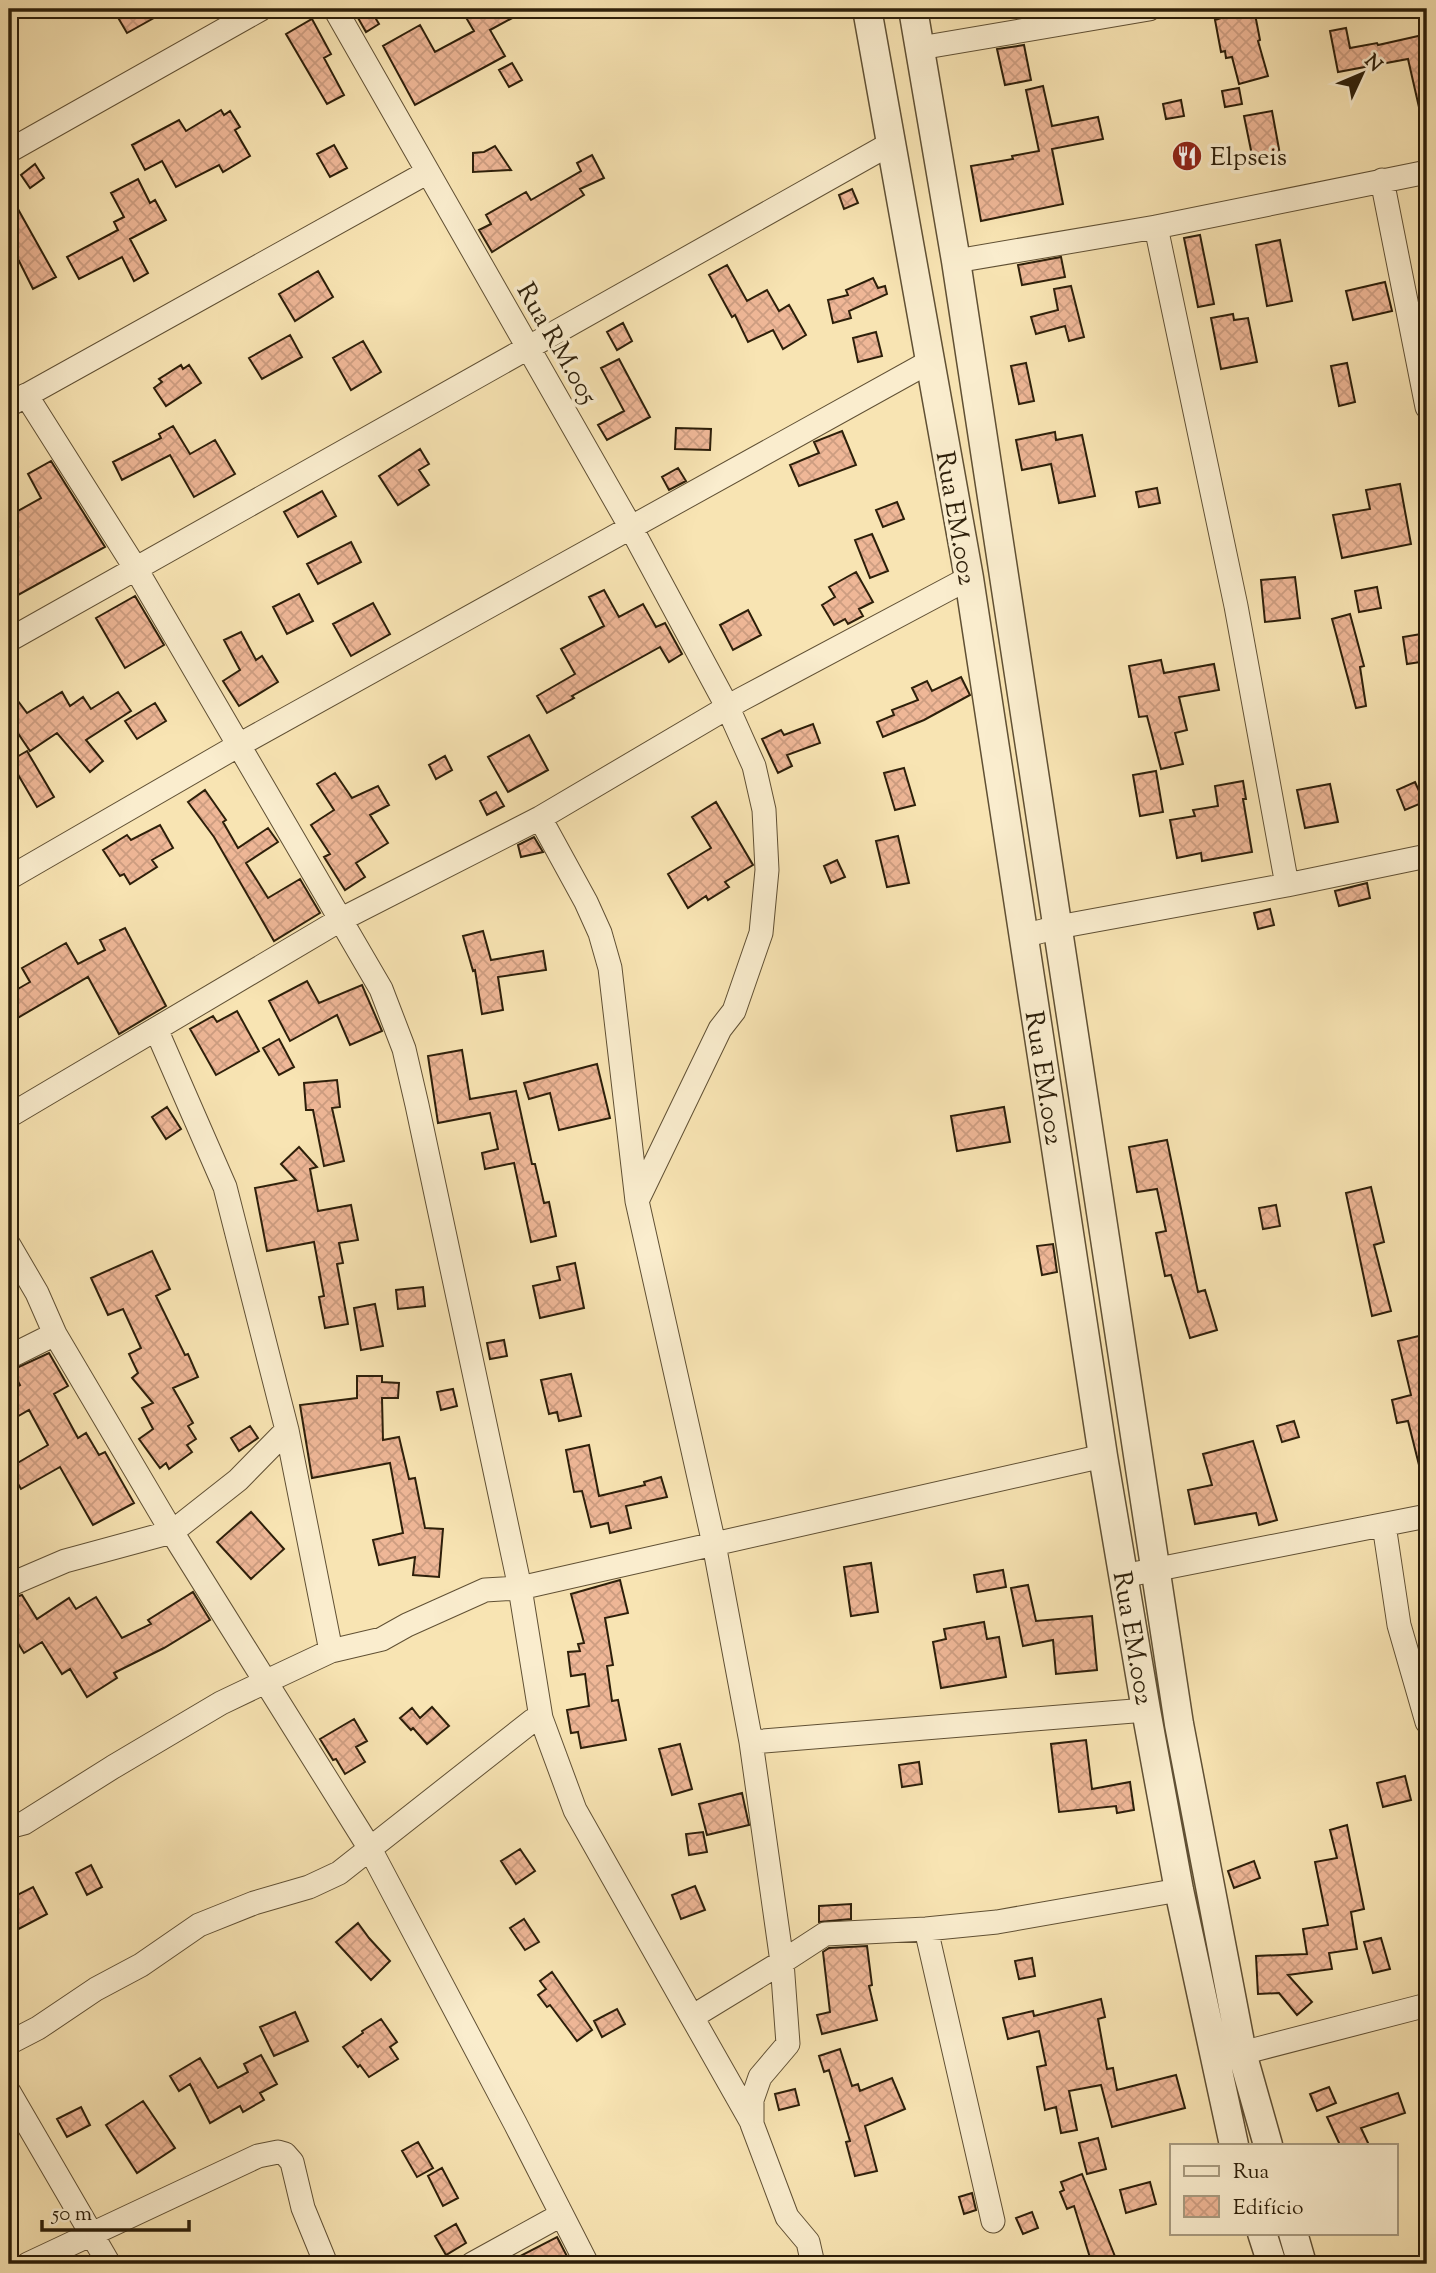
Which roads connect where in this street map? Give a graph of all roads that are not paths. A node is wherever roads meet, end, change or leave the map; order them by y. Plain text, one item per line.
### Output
1 (261, 9) edge
2 (335, 9) edge
3 (867, 9) edge
4 (913, 9) edge
5 (1149, 9) edge
6 (920, 48) junction
7 (890, 144) junction
8 (9, 150) edge
9 (428, 172) junction
10 (1427, 172) edge
11 (1382, 180) junction
12 (1156, 228) junction
13 (956, 261) junction
14 (528, 348) junction
15 (929, 362) junction
16 (17, 400) edge
17 (1427, 407) edge
18 (630, 526) junction
19 (136, 569) junction
20 (969, 578) junction
21 (9, 640) edge
22 (728, 708) junction
23 (239, 745) junction
24 (540, 818) junction
25 (1427, 856) edge
26 (9, 878) edge
27 (1287, 885) junction
28 (340, 920) junction
29 (1058, 927) junction
30 (1023, 936) junction
31 (156, 1029) junction
32 (9, 1116) edge
33 (637, 1201) junction
34 (9, 1245) edge
35 (55, 1334) junction
36 (9, 1357) edge
37 (287, 1430) junction
38 (1103, 1456) junction
39 (1427, 1516) edge
40 (1384, 1525) junction
41 (172, 1532) junction
42 (714, 1544) junction
43 (1156, 1570) junction
44 (1123, 1576) junction
45 (9, 1585) edge
46 (520, 1588) junction
47 (331, 1651) junction
48 (265, 1682) junction
49 (1146, 1710) junction
50 (541, 1718) junction
51 (1427, 1722) edge
52 (751, 1742) junction
53 (9, 1827) edge
54 (369, 1847) junction
55 (1179, 1891) junction
56 (926, 1929) junction
57 (782, 1962) junction
58 (1427, 2005) edge
59 (692, 2017) junction
60 (9, 2043) edge
61 (1242, 2053) junction
62 (9, 2092) edge
63 (752, 2124) junction
64 (1234, 2144) edge
65 (1268, 2144) edge
66 (561, 2215) junction
67 (993, 2221) dead end
68 (90, 2234) junction
69 (1262, 2234) edge
70 (1293, 2234) edge
71 (28, 2264) edge
72 (109, 2264) edge
73 (326, 2264) edge
74 (472, 2264) edge
75 (587, 2264) edge
76 (813, 2264) edge
77 (1272, 2264) edge
78 (1302, 2264) edge

1 - 8 street
2 - 9 street, Rua RM.005
3 - 7 street, Rua EM.002
4 - 6 street, Rua EM.002
5 - 6 street
6 - 13 street, Rua EM.002
7 - 14 street
7 - 15 street, Rua EM.002
9 - 14 street, Rua RM.005
9 - 16 street
10 - 11 street
11 - 12 street
11 - 17 street
12 - 13 street
12 - 27 street
13 - 29 street, Rua EM.002
14 - 18 street, Rua RM.005
14 - 19 street
15 - 18 street
15 - 20 street, Rua EM.002
16 - 19 street
18 - 22 street, Rua RM.005
18 - 23 street
19 - 21 street
19 - 23 street
20 - 22 street
20 - 30 street, Rua EM.002
22 - 24 street
22 - 33 street, Rua RM.005
23 - 26 street
23 - 28 street
24 - 28 street
24 - 33 street
25 - 27 street
27 - 29 street
28 - 31 street
28 - 46 street
29 - 30 street
29 - 43 street, Rua EM.002
30 - 38 street, Rua EM.002
31 - 32 street
31 - 37 street
33 - 42 street
34 - 35 street
35 - 36 street
35 - 41 street
37 - 41 street
37 - 47 street
38 - 42 street
38 - 44 street, Rua EM.002
39 - 40 street
40 - 43 street
40 - 51 street
41 - 45 street
41 - 48 street
42 - 46 street
42 - 52 street
43 - 44 street
43 - 61 street, Rua EM.002
44 - 49 street, Rua EM.002
46 - 47 street
46 - 50 street
47 - 48 street
48 - 53 street
48 - 54 street
49 - 52 street
49 - 55 street, Rua EM.002
50 - 54 street
50 - 59 street
52 - 57 street
54 - 60 street
54 - 66 street
55 - 56 street
55 - 64 street, Rua EM.002
56 - 57 street
56 - 67 street
57 - 59 street
57 - 63 street
58 - 61 street
59 - 63 street
61 - 65 street, Rua EM.002
62 - 68 street
63 - 76 street
66 - 74 street
66 - 75 street
68 - 71 street
68 - 72 street
68 - 73 street
69 - 77 street
70 - 78 street

